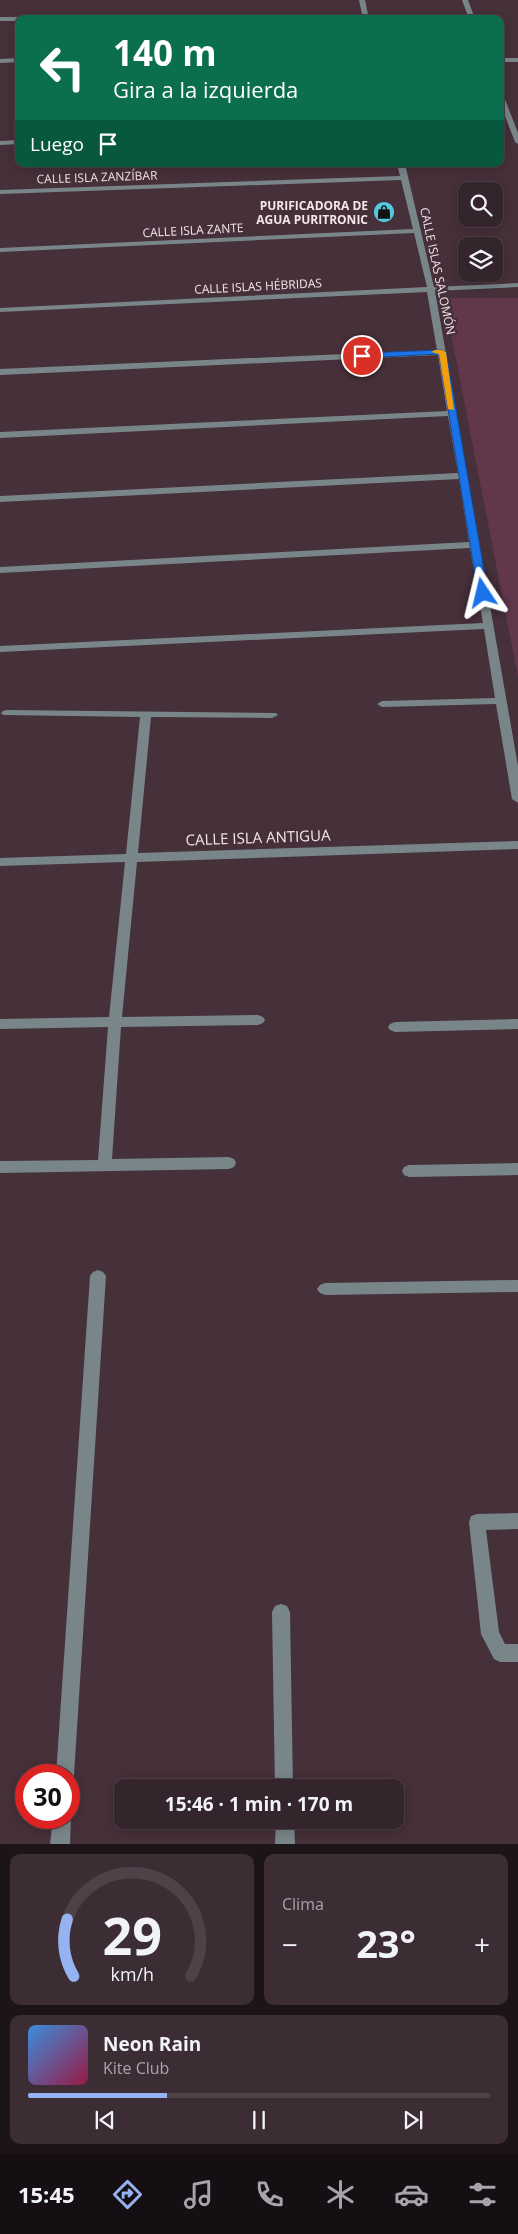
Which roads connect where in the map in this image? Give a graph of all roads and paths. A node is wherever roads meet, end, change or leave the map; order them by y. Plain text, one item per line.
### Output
1 (362, 0) edge
2 (465, 0) edge
3 (366, 15) edge
4 (471, 15) edge
5 (0, 19) edge
6 (15, 19) edge
7 (15, 60) edge
8 (504, 60) edge
9 (518, 60) edge
10 (0, 61) edge
11 (0, 66) edge
12 (15, 66) edge
13 (504, 105) edge
14 (15, 142) edge
15 (518, 142) edge
16 (0, 143) edge
17 (402, 167) edge
18 (405, 178) junction
19 (0, 192) edge
20 (417, 231) junction
21 (0, 250) edge
22 (518, 285) edge
23 (431, 289) junction
24 (0, 310) edge
25 (442, 352) junction
26 (0, 372) edge
27 (452, 413) junction
28 (0, 435) edge
29 (463, 476) junction
30 (0, 500) edge
31 (475, 544) junction
32 (0, 570) edge
33 (489, 626) junction
34 (0, 649) edge
35 (501, 701) junction
36 (382, 704) dead end
37 (7, 713) dead end
38 (146, 714) junction
39 (272, 715) dead end
40 (518, 798) edge
41 (518, 845) edge
42 (131, 858) junction
43 (0, 862) edge
44 (258, 1020) dead end
45 (115, 1022) junction
46 (0, 1024) edge
47 (518, 1024) edge
48 (395, 1028) dead end
49 (229, 1163) dead end
50 (105, 1165) junction
51 (0, 1167) edge
52 (518, 1169) edge
53 (409, 1171) dead end
54 (98, 1276) dead end
55 (518, 1286) edge
56 (325, 1289) dead end
57 (518, 1521) edge
58 (281, 1612) dead end
59 (518, 1653) edge
60 (66, 1764) edge
61 (284, 1779) edge
62 (61, 1829) edge
63 (285, 1829) edge
64 (60, 1844) edge
65 (285, 1844) edge

1 - 3 street
2 - 4 street
5 - 6 street
7 - 10 street
8 - 9 street
11 - 12 street
13 - 15 street
14 - 16 street
17 - 18 street, CALLE ISLAS SALOMÓN
18 - 19 street, CALLE ISLA ZANZÍBAR
18 - 20 street, CALLE ISLAS SALOMÓN
20 - 21 street, CALLE ISLA ZANTE
20 - 23 street, CALLE ISLAS SALOMÓN
22 - 23 street, CALLE ISLAS HÉBRIDAS
23 - 24 street, CALLE ISLAS HÉBRIDAS
23 - 25 street, CALLE ISLAS SALOMÓN
25 - 26 street
25 - 27 street, CALLE ISLAS SALOMÓN
27 - 28 street
27 - 29 street, CALLE ISLAS SALOMÓN
29 - 30 street
29 - 31 street, CALLE ISLAS SALOMÓN
31 - 32 street
31 - 33 street, CALLE ISLAS SALOMÓN
33 - 34 street
33 - 35 street, CALLE ISLAS SALOMÓN
35 - 36 street
35 - 40 street, CALLE ISLAS SALOMÓN
37 - 38 street
38 - 39 street
38 - 42 street
41 - 42 street, CALLE ISLA ANTIGUA
42 - 43 street, CALLE ISLA ANTIGUA
42 - 45 street
44 - 45 street
45 - 46 street
45 - 50 street
47 - 48 street
49 - 50 street
50 - 51 street
52 - 53 street
54 - 60 street
55 - 56 street
57 - 59 street
58 - 61 street
62 - 64 street
63 - 65 street

